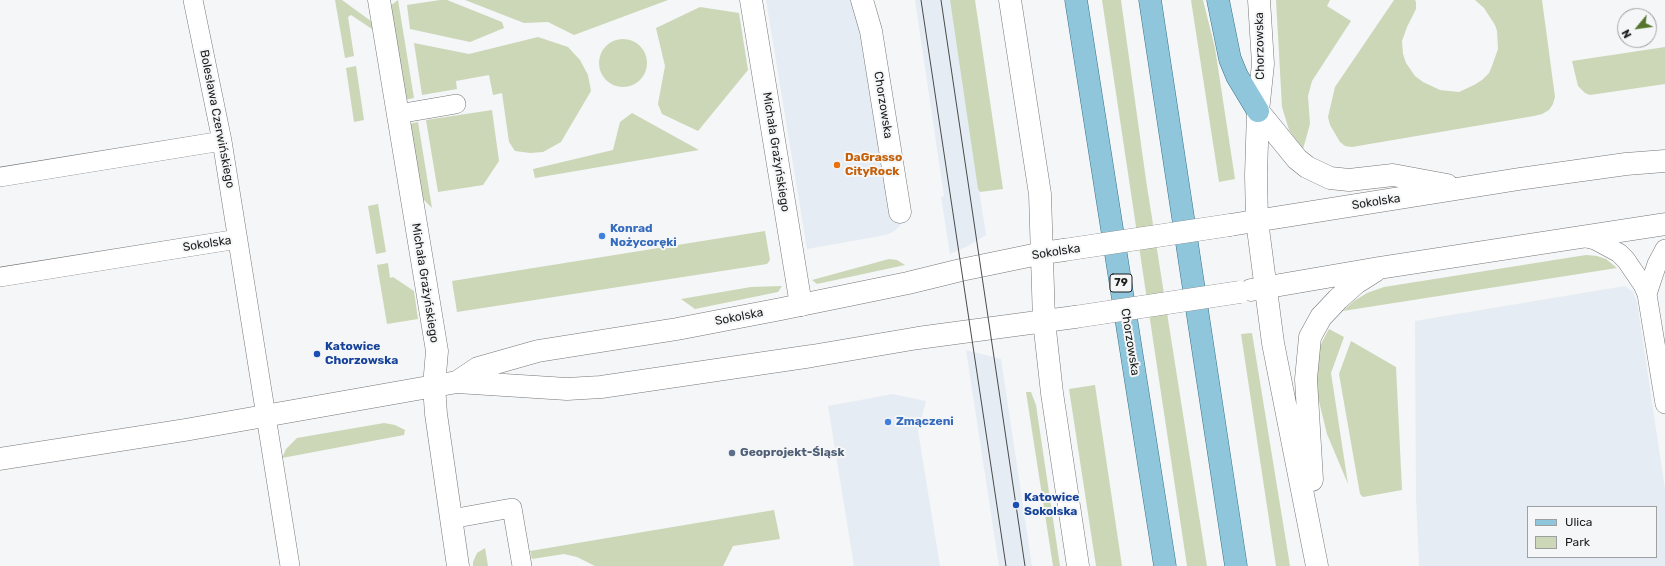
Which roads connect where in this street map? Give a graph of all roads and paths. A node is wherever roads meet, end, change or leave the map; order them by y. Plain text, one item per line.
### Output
1 (194, 0) edge
2 (379, 0) edge
3 (751, 0) edge
4 (862, 0) edge
5 (1010, 0) edge
6 (1076, 0) edge
7 (1150, 0) edge
8 (1218, 0) edge
9 (1259, 0) edge
10 (456, 104) dead end
11 (1258, 111) junction
12 (398, 114) junction
13 (222, 141) junction
14 (1665, 161) edge
15 (0, 177) edge
16 (1464, 188) junction
17 (900, 212) dead end
18 (1258, 221) junction
19 (1665, 224) edge
20 (1583, 237) junction
21 (238, 239) junction
22 (1665, 249) edge
23 (1043, 253) junction
24 (1379, 268) junction
25 (0, 277) edge
26 (1265, 287) junction
27 (1647, 294) junction
28 (801, 304) junction
29 (1044, 321) junction
30 (457, 382) junction
31 (434, 386) junction
32 (1665, 404) edge
33 (266, 416) junction
34 (0, 459) edge
35 (451, 519) junction
36 (290, 566) edge
37 (458, 566) edge
38 (522, 566) edge
39 (1078, 566) edge
40 (1165, 566) edge
41 (1236, 566) edge
42 (1317, 566) edge

1 - 13 lane, Bolesława Czerwińskiego
2 - 12 street, Michała Grażyńskiego
3 - 28 street, Michała Grażyńskiego
4 - 17 street, Chorzowska
5 - 23 street
6 - 40 main road, Chorzowska / 79
7 - 41 main road
8 - 11 main road
9 - 11 street, Chorzowska
10 - 12 lane
11 - 16 street
11 - 18 street, Chorzowska
12 - 31 street, Michała Grażyńskiego
13 - 15 lane
13 - 21 lane, Bolesława Czerwińskiego
14 - 16 street, Sokolska
16 - 18 street, Sokolska
18 - 23 street, Sokolska, bridge
18 - 26 street, Chorzowska
19 - 20 street, Sokolska
20 - 24 street, Sokolska
20 - 27 lane
21 - 25 lane, Sokolska
21 - 33 lane, Sokolska
22 - 27 lane
23 - 28 street, Sokolska
23 - 29 street
24 - 26 street, Sokolska
24 - 42 street
26 - 29 street, Sokolska, bridge
26 - 42 street, Chorzowska
27 - 32 lane
28 - 30 street, Sokolska
29 - 30 street, Sokolska
29 - 39 street
30 - 31 street, Sokolska
31 - 33 street, Sokolska
31 - 35 street, Michała Grażyńskiego
33 - 34 street, Sokolska
33 - 36 lane
35 - 37 street, Michała Grażyńskiego
35 - 38 lane

